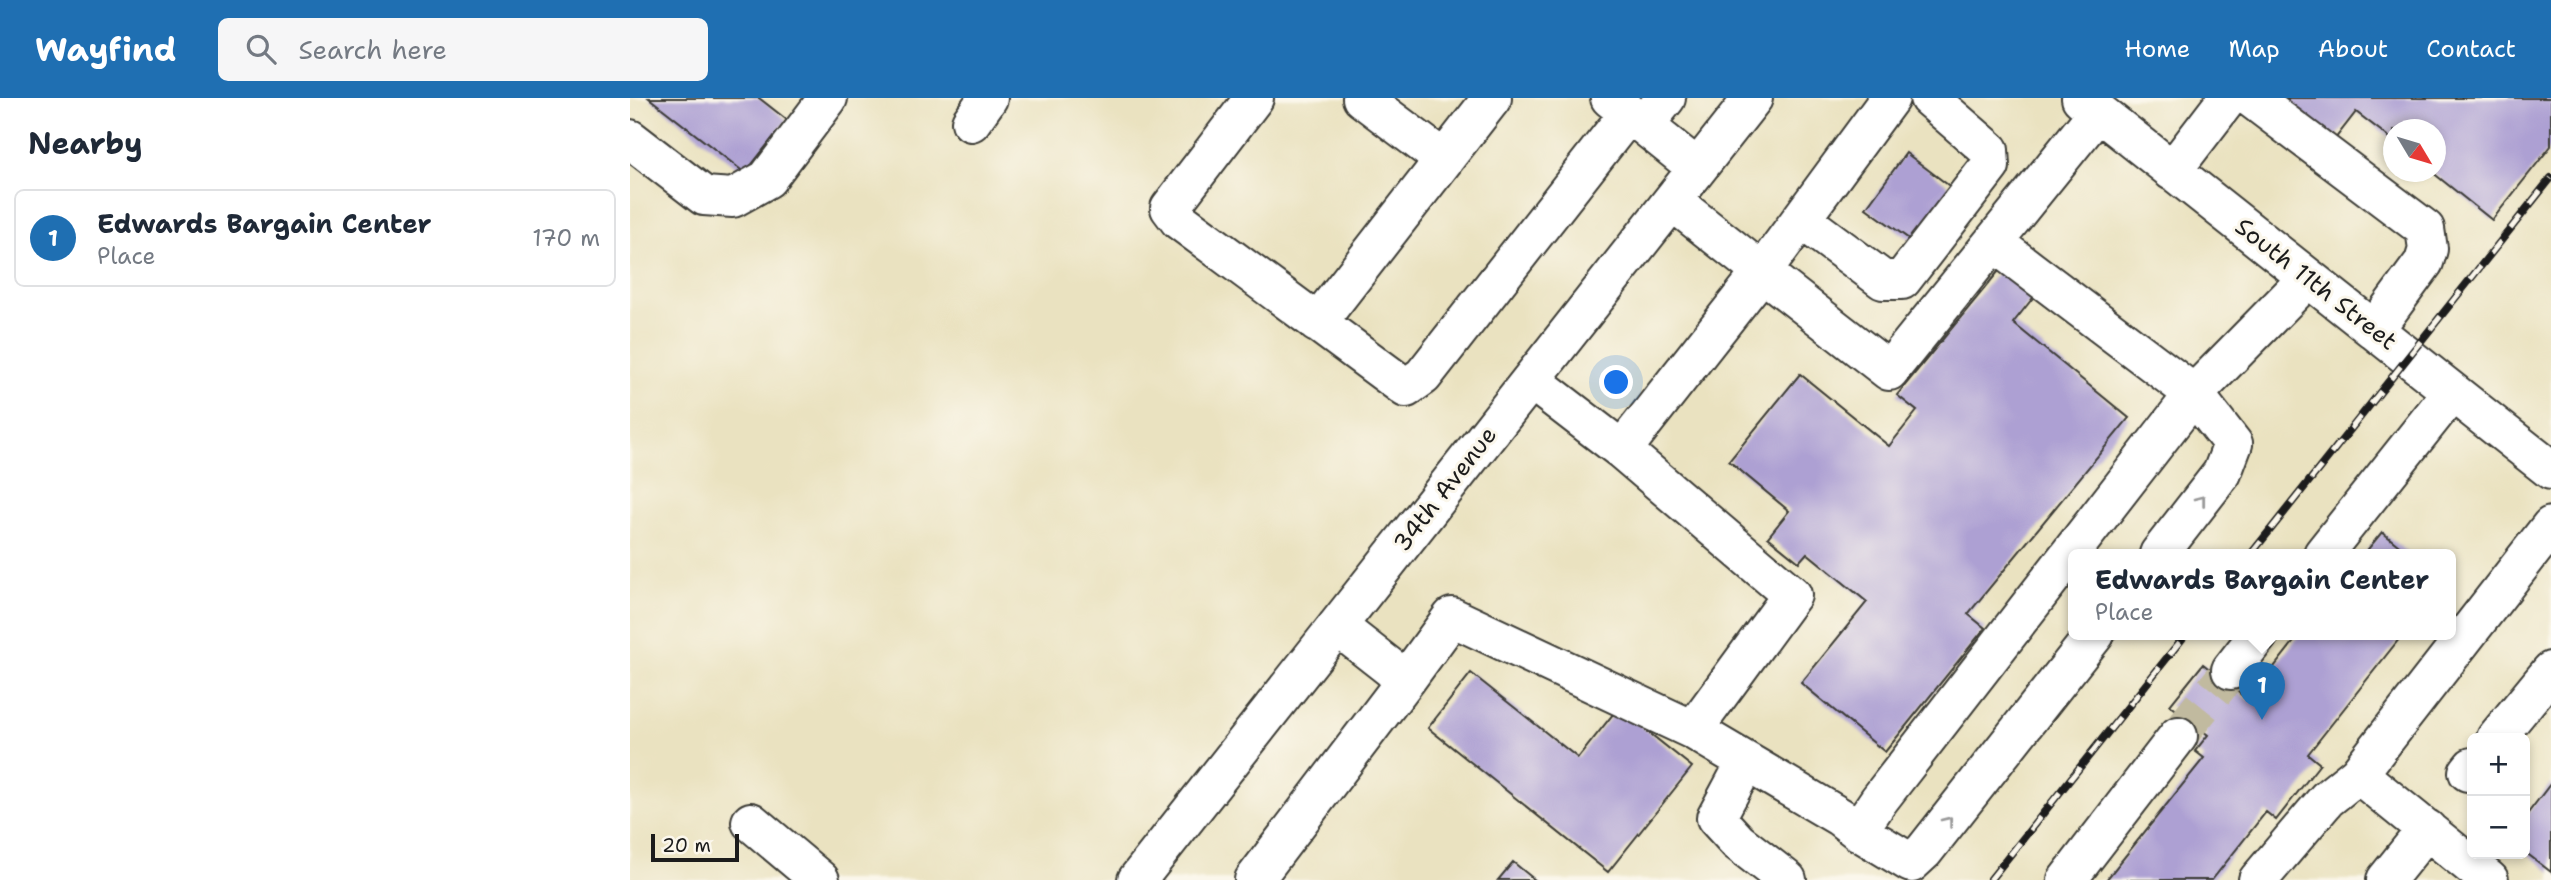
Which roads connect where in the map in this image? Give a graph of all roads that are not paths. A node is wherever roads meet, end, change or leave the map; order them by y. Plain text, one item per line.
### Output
1 (828, 98) edge
2 (1254, 98) edge
3 (1362, 98) edge
4 (1492, 98) edge
5 (1753, 98) edge
6 (1891, 98) edge
7 (1929, 98) edge
8 (2228, 98) edge
9 (2251, 98) edge
10 (2089, 105) edge
11 (1637, 109) edge
12 (630, 139) edge
13 (1443, 159) junction
14 (1698, 168) junction
15 (2172, 171) junction
16 (1672, 201) junction
17 (1801, 219) junction
18 (1993, 242) junction
19 (1762, 272) junction
20 (2308, 278) junction
21 (1317, 323) junction
22 (2374, 330) junction
23 (1531, 380) junction
24 (2452, 392) junction
25 (2194, 394) junction
26 (1622, 450) junction
27 (2551, 470) edge
28 (2551, 526) edge
29 (2074, 549) edge
30 (2163, 549) edge
31 (2327, 549) edge
32 (2068, 557) edge
33 (1337, 626) junction
34 (2090, 640) edge
35 (2254, 640) edge
36 (2231, 670) tunnel mouth
37 (2551, 671) edge
38 (1406, 680) junction
39 (1693, 730) junction
40 (2500, 733) edge
41 (2178, 736) tunnel mouth
42 (1746, 762) junction
43 (2358, 774) junction
44 (751, 822) dead end
45 (2427, 830) junction
46 (1858, 831) junction
47 (1905, 872) edge
48 (820, 880) edge
49 (1137, 880) edge
50 (1254, 880) edge
51 (1787, 880) edge
52 (2067, 880) edge
53 (2258, 880) edge
54 (2386, 880) edge
55 (2489, 880) edge

1 - 12 street
2 - 21 street
3 - 13 street
4 - 13 street
5 - 14 street, 34th Avenue
6 - 17 street
7 - 17 street
8 - 15 street
9 - 22 street
10 - 15 street, South 11th Street
10 - 18 street
11 - 14 street
11 - 21 street
13 - 21 street
14 - 16 street, 34th Avenue
15 - 20 street, South 11th Street
16 - 19 street
16 - 23 street, 34th Avenue
17 - 19 street
18 - 19 street
18 - 25 street
19 - 26 street
20 - 22 street, South 11th Street
20 - 25 street
22 - 24 street, South 11th Street
23 - 26 street
23 - 33 street, 34th Avenue
24 - 27 street, South 11th Street
24 - 31 street
25 - 29 street
30 -> 25 street
26 - 39 street
28 - 43 street
32 - 46 street
33 - 38 street
33 - 49 street, 34th Avenue
47 -> 34 street
35 - 36 street
37 - 40 street
38 - 39 street
38 - 50 street
39 - 42 street
41 - 52 street
42 - 46 street
42 - 51 street
43 - 45 street
43 - 53 street
44 - 48 street
45 - 54 street
45 - 55 street
46 - 47 street

